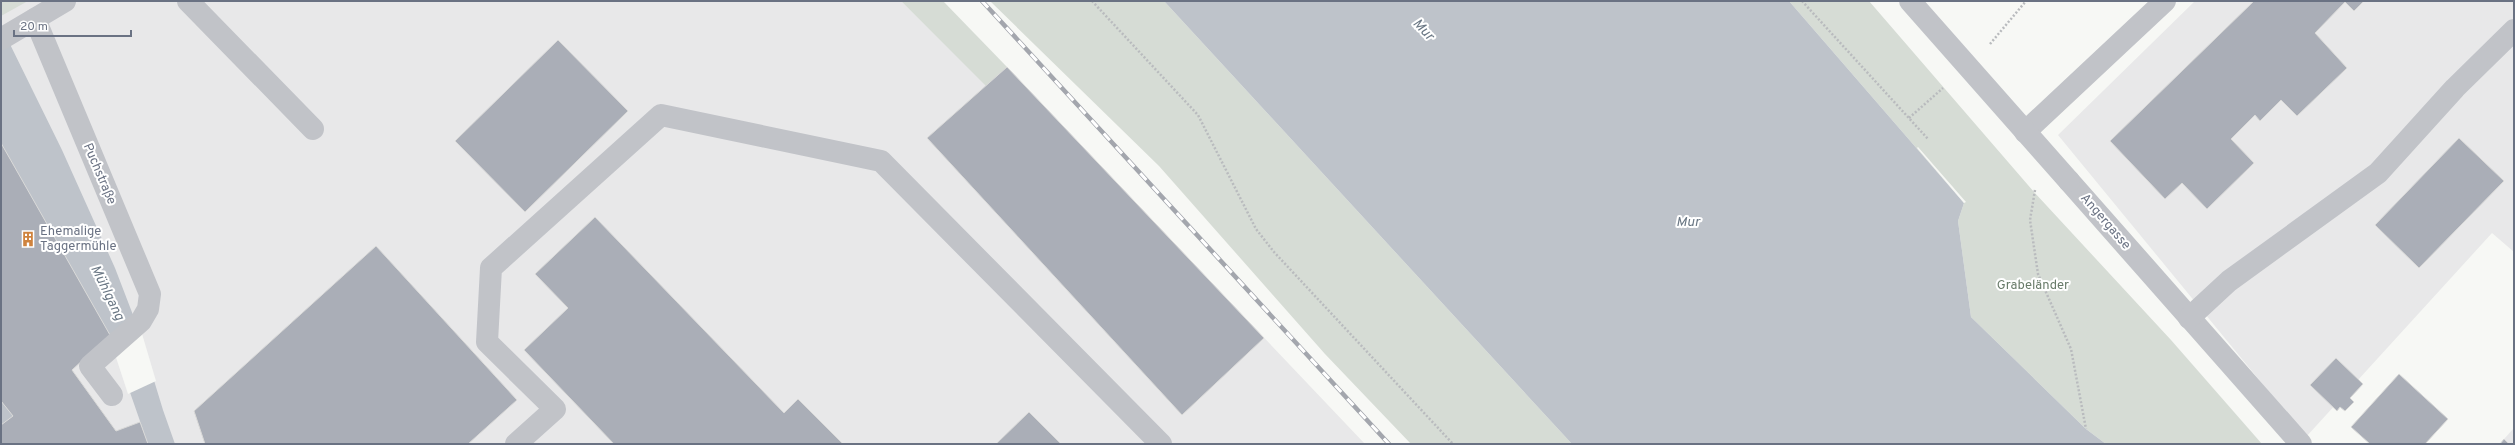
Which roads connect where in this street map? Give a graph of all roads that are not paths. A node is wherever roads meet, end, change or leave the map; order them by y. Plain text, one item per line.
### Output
1 (65, 1) edge
2 (188, 1) edge
3 (1910, 1) edge
4 (2165, 1) edge
5 (35, 19) junction
6 (2514, 30) edge
7 (4, 37) edge
8 (313, 129) dead end
9 (2025, 132) junction
10 (2190, 318) junction
11 (112, 395) dead end
12 (516, 444) edge
13 (1162, 444) edge
14 (2300, 444) edge

1 - 5 street
2 - 8 street
3 - 9 street, Angergasse
4 - 9 street
5 - 7 street
5 - 11 street, Puchstraße
6 - 10 street
9 - 10 street, Angergasse
10 - 14 street, Angergasse
12 - 13 street

